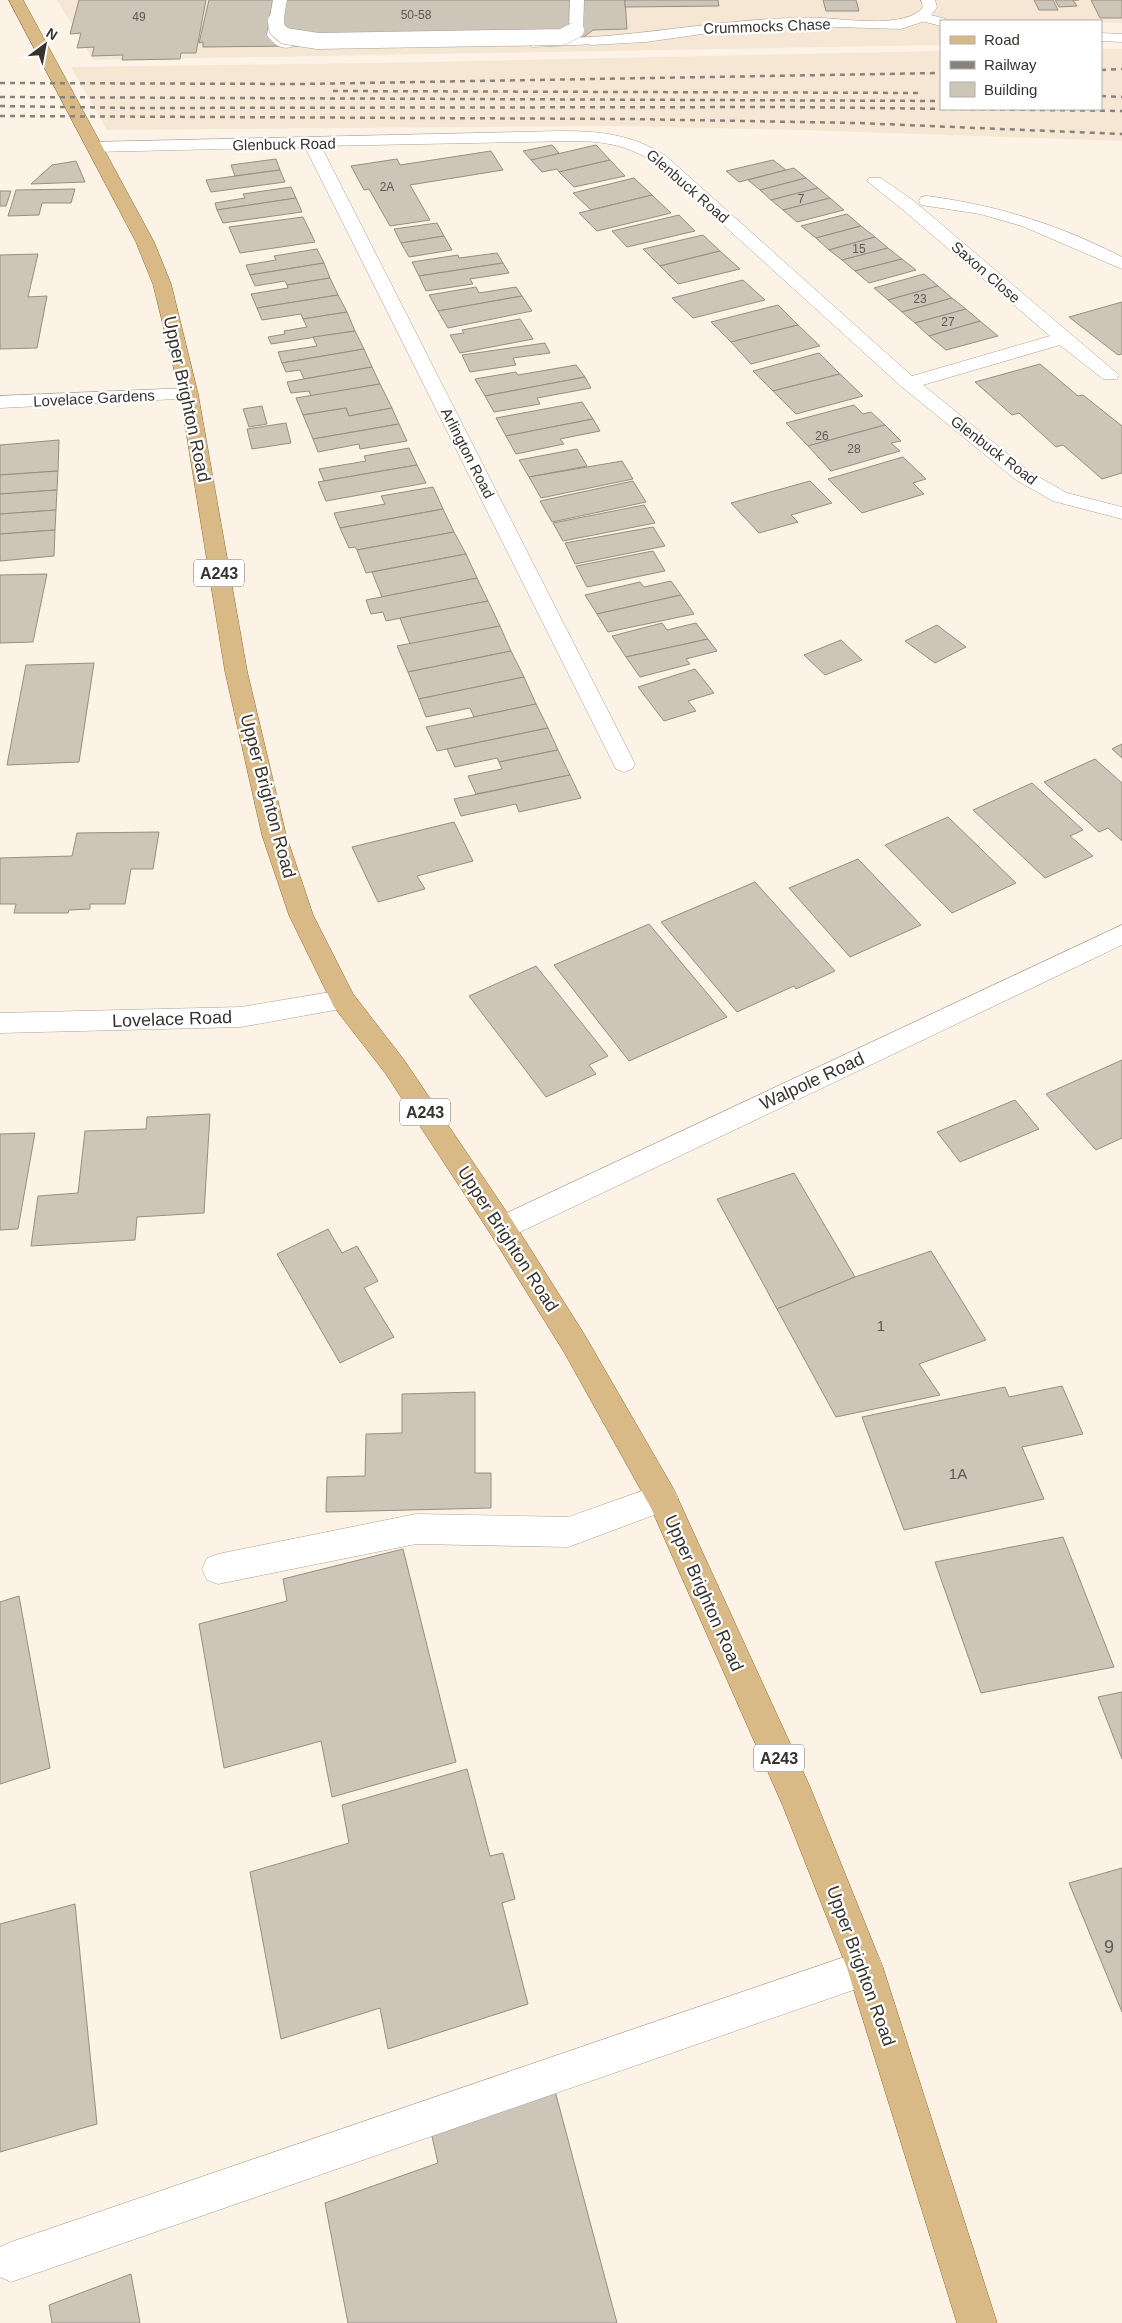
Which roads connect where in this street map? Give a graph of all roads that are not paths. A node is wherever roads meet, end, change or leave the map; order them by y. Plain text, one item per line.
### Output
1 (16, 0) edge
2 (280, 0) edge
3 (577, 0) edge
4 (928, 0) edge
5 (923, 17) junction
6 (276, 21) dead end
7 (940, 22) edge
8 (1102, 37) edge
9 (1122, 38) edge
10 (311, 143) junction
11 (94, 147) junction
12 (875, 181) dead end
13 (908, 205) junction
14 (1122, 264) edge
15 (1063, 338) junction
16 (1110, 375) dead end
17 (909, 383) junction
18 (189, 394) junction
19 (0, 402) edge
20 (1122, 513) edge
21 (624, 764) dead end
22 (1122, 934) edge
23 (343, 1000) junction
24 (0, 1023) edge
25 (502, 1228) junction
26 (662, 1498) junction
27 (218, 1569) dead end
28 (865, 1968) junction
29 (11, 2262) dead end
30 (977, 2323) edge

1 - 11 main road, A243
2 - 5 street, Crummocks Chase
3 - 6 street, bridge
4 - 5 street
5 - 7 street
8 - 9 street
10 - 11 street, Glenbuck Road
10 - 17 street, Glenbuck Road
10 - 21 street, Arlington Road
11 - 18 main road, Upper Brighton Road / A243
12 - 13 street, Saxon Close
13 - 14 street
13 - 15 street, Saxon Close
15 - 16 street, Saxon Close
15 - 17 street
17 - 20 street, Glenbuck Road
18 - 19 street, Lovelace Gardens
18 - 23 main road, Upper Brighton Road / A243
22 - 25 street, Walpole Road
23 - 24 street, Lovelace Road
23 - 25 main road, Upper Brighton Road / A243
25 - 26 main road, Upper Brighton Road / A243
26 - 27 street
26 - 28 main road, Upper Brighton Road / A243
28 - 29 street
28 - 30 main road, Upper Brighton Road / A243

